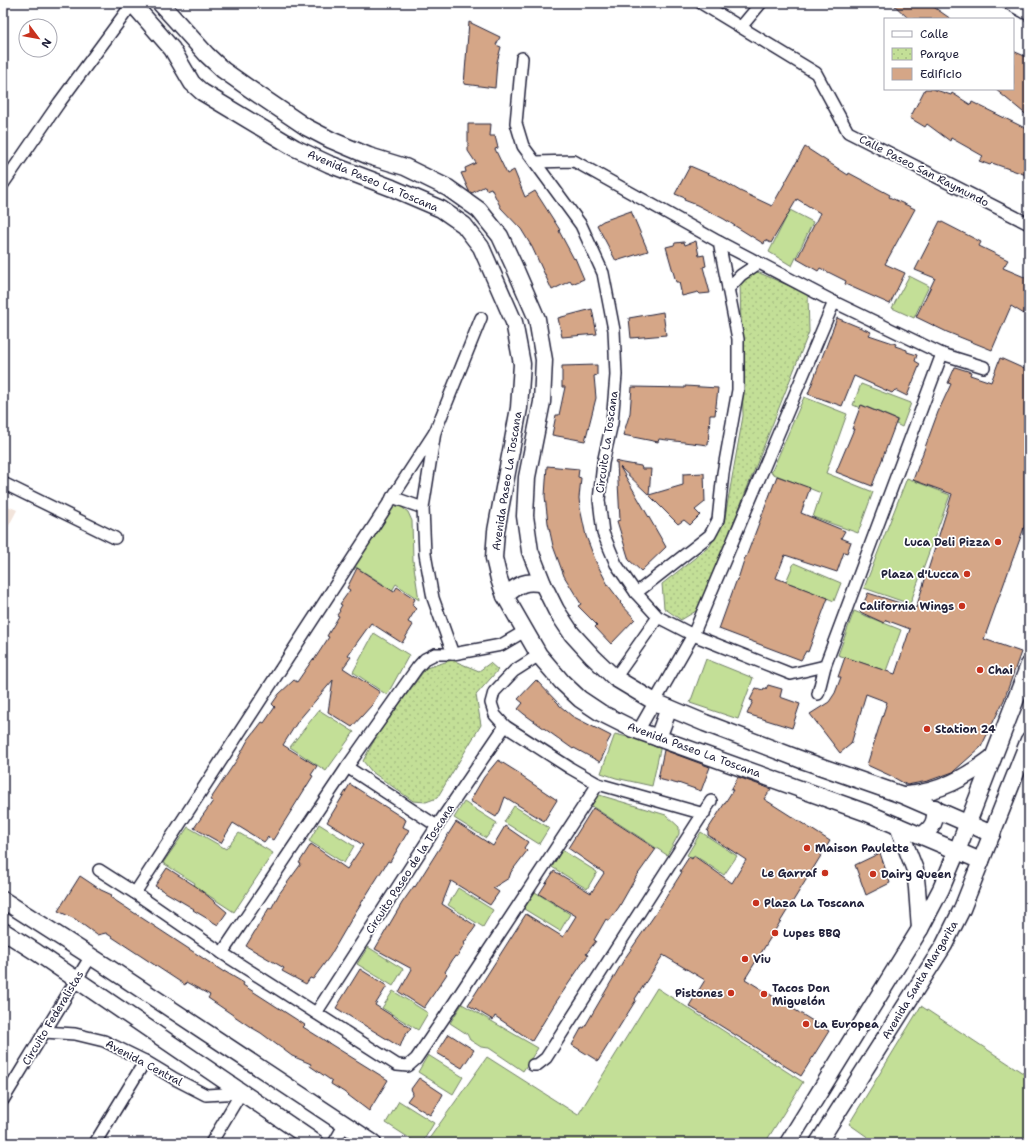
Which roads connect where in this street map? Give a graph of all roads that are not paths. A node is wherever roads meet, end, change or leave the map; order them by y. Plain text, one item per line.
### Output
1 (132, 3) edge
2 (160, 3) edge
3 (701, 3) edge
4 (760, 3) edge
5 (1008, 3) edge
6 (1029, 15) edge
7 (741, 26) junction
8 (522, 58) dead end
9 (306, 127) junction
10 (295, 148) junction
11 (535, 162) junction
12 (3, 184) edge
13 (1029, 224) edge
14 (719, 242) junction
15 (759, 263) junction
16 (728, 289) junction
17 (834, 302) junction
18 (481, 318) dead end
19 (942, 354) junction
20 (984, 367) dead end
21 (435, 432) junction
22 (3, 483) edge
23 (392, 497) junction
24 (423, 508) junction
25 (115, 538) dead end
26 (543, 584) junction
27 (636, 593) junction
28 (505, 596) junction
29 (658, 617) junction
30 (525, 631) junction
31 (693, 635) junction
32 (453, 654) junction
33 (540, 655) junction
34 (1029, 665) edge
35 (825, 666) junction
36 (615, 678) junction
37 (818, 694) dead end
38 (662, 705) junction
39 (505, 726) junction
40 (638, 731) junction
41 (658, 738) junction
42 (1029, 740) edge
43 (993, 757) junction
44 (347, 767) junction
45 (598, 784) junction
46 (902, 795) junction
47 (711, 801) dead end
48 (934, 808) junction
49 (704, 814) junction
50 (968, 822) junction
51 (437, 826) junction
52 (898, 826) junction
53 (992, 834) junction
54 (922, 835) junction
55 (957, 851) junction
56 (981, 862) junction
57 (99, 870) dead end
58 (135, 893) junction
59 (3, 900) edge
60 (920, 929) junction
61 (3, 931) edge
62 (222, 953) junction
63 (91, 956) junction
64 (76, 980) junction
65 (316, 1013) junction
66 (44, 1032) junction
67 (145, 1061) junction
68 (533, 1065) dead end
69 (242, 1093) junction
70 (3, 1100) edge
71 (345, 1124) junction
72 (95, 1143) edge
73 (211, 1143) edge
74 (316, 1143) edge
75 (334, 1143) edge
76 (373, 1143) edge
77 (788, 1143) edge
78 (818, 1143) edge

1 - 10 street, Avenida Paseo La Toscana
1 - 12 street
2 - 9 street, Avenida Paseo La Toscana
3 - 7 street, Calle Paseo San Raymundo
4 - 7 street
5 - 6 street
7 - 13 street, Calle Paseo San Raymundo
8 - 11 street, Circuito La Toscana
9 - 10 street
9 - 26 street, Avenida Paseo La Toscana
10 - 28 street, Avenida Paseo La Toscana
11 - 14 street
11 - 27 street, Circuito La Toscana
14 - 15 street
14 - 16 street
15 - 16 street
15 - 17 street
16 - 27 street
17 - 19 street
17 - 31 street
18 - 21 street
19 - 20 street
19 - 35 street
21 - 23 street
21 - 24 street
22 - 25 street
23 - 24 street
23 - 58 street
24 - 32 street
26 - 28 street
26 - 36 street, Avenida Paseo La Toscana
27 - 29 street, Circuito La Toscana
28 - 30 street, Avenida Paseo La Toscana
29 - 31 street, Circuito La Toscana
29 - 36 street
30 - 32 street
30 - 33 street, Avenida Paseo La Toscana
31 - 35 street, Circuito La Toscana
31 - 38 street
32 - 44 street
33 - 39 street
33 - 40 street, Avenida Paseo La Toscana
34 - 43 street
35 - 37 street
36 - 38 street, Avenida Paseo La Toscana
38 - 40 street
38 - 41 street
38 - 46 street, Avenida Paseo La Toscana
39 - 45 street
39 - 51 street, Circuito Paseo de la Toscana
40 - 41 street, Avenida Paseo La Toscana
41 - 52 street, Avenida Paseo La Toscana
42 - 53 street, Avenida Santa Margarita
43 - 46 street
43 - 50 street
44 - 51 street
44 - 62 street
45 - 49 street
45 - 65 street
46 - 48 street, Avenida Paseo La Toscana
47 - 49 street
48 - 50 street, Avenida Paseo La Toscana
48 - 54 street
49 - 68 street
50 - 53 street, Avenida Paseo La Toscana
50 - 55 street
51 - 65 street, Circuito Paseo de la Toscana
52 - 54 street, Avenida Paseo La Toscana
52 - 60 street
53 - 56 street, Avenida Santa Margarita
54 - 55 street, Avenida Paseo La Toscana
55 - 56 street, Avenida Paseo La Toscana
55 - 60 street
56 - 78 street, Avenida Santa Margarita
57 - 58 street
58 - 62 street
59 - 63 street
60 - 77 street
61 - 64 street
62 - 65 street
63 - 64 street, Circuito Federalistas
63 - 71 street
64 - 66 street, Circuito Federalistas
64 - 69 street
66 - 67 street, Avenida Central
66 - 70 street, Circuito Federalistas
67 - 69 street, Avenida Central
67 - 72 street
69 - 73 street
69 - 74 street
71 - 75 street
71 - 76 street

